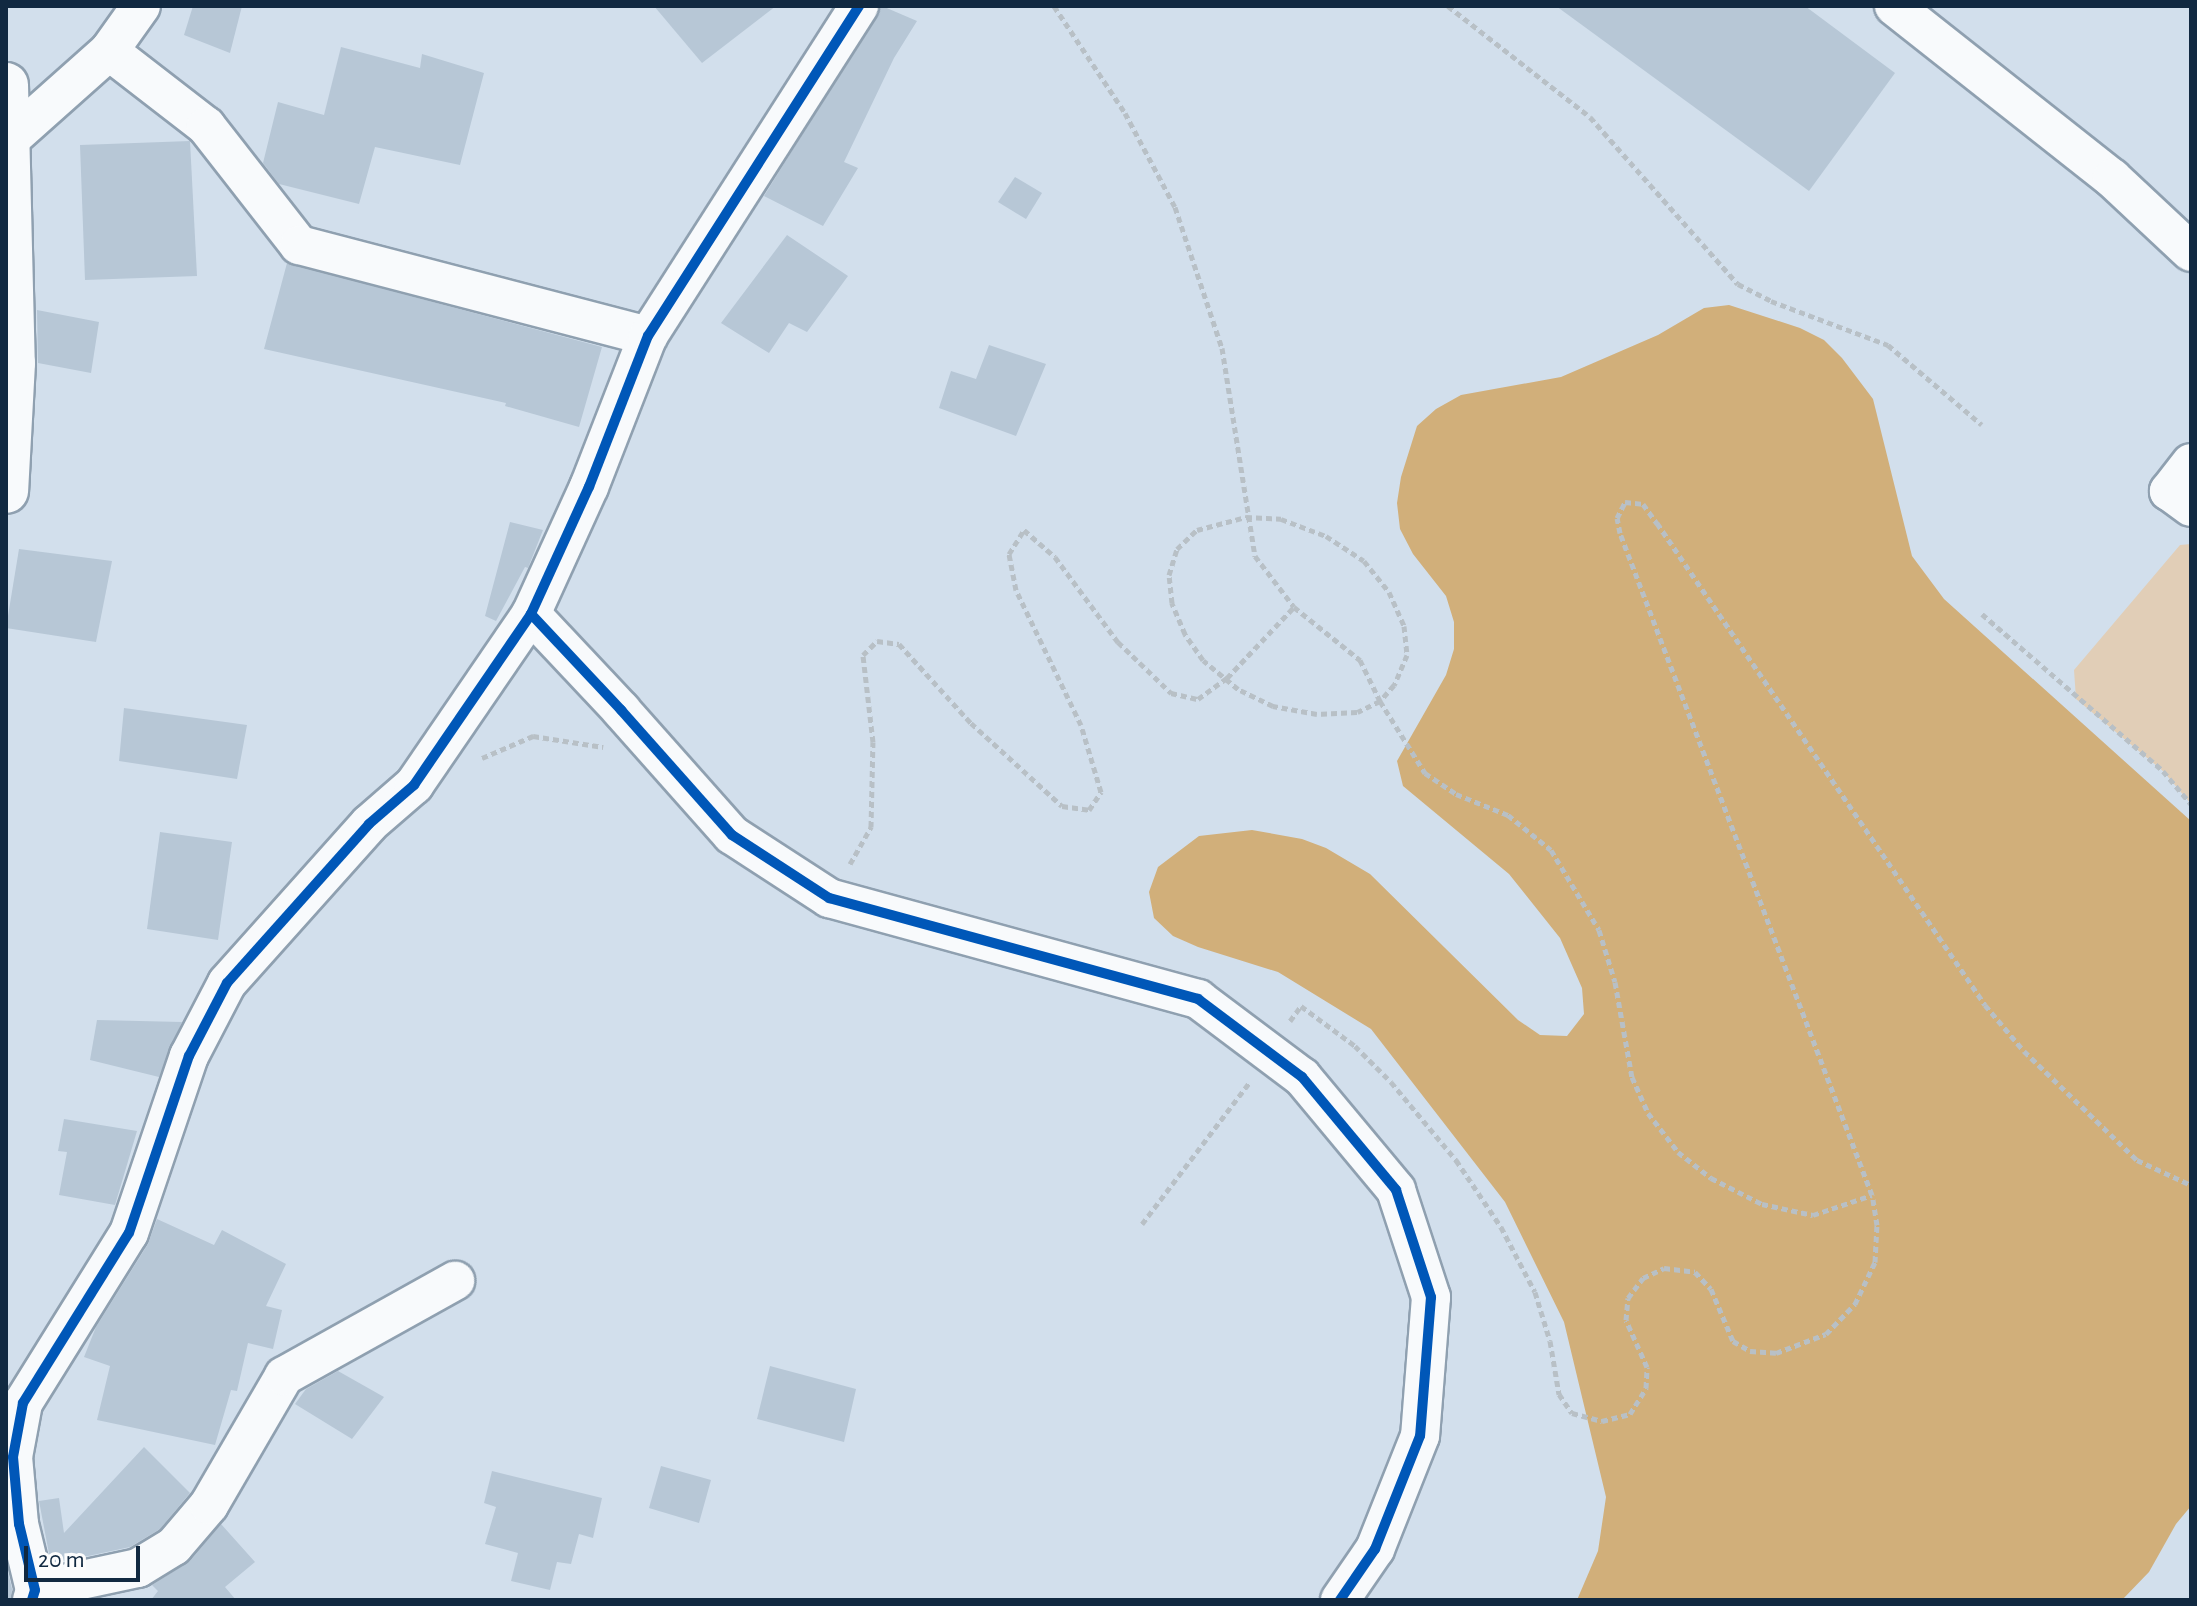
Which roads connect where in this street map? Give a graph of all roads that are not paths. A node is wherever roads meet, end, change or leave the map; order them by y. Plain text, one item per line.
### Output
1 (141, 6) edge
2 (859, 6) edge
3 (1894, 6) edge
4 (109, 51) junction
5 (6, 85) edge
6 (8, 141) junction
7 (2191, 252) edge
8 (648, 336) junction
9 (2191, 463) edge
10 (6, 491) edge
11 (2191, 507) edge
12 (531, 614) junction
13 (455, 1281) dead end
14 (14, 1393) edge
15 (34, 1595) edge
16 (1340, 1600) edge

1 - 4 street
2 - 8 street
3 - 7 street
4 - 6 street
4 - 8 street
5 - 6 street
6 - 10 street
8 - 12 street
9 - 11 street
12 - 14 street
12 - 16 street
13 - 15 street
14 - 15 street

